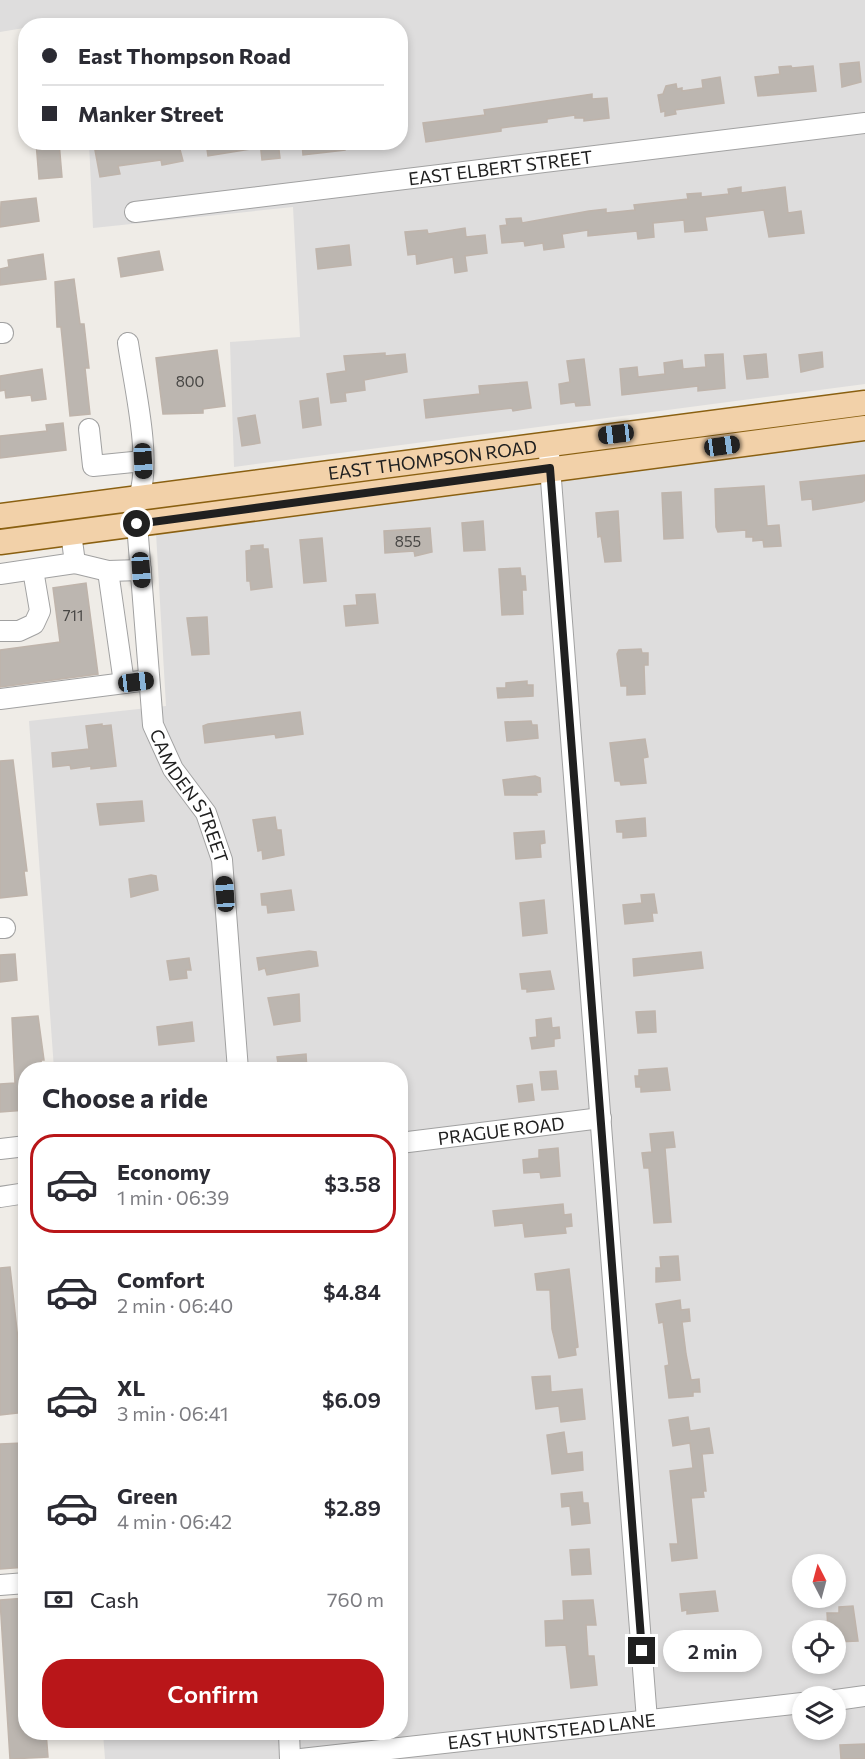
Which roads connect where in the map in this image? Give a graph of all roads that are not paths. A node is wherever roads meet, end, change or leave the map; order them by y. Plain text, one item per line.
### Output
1 (865, 123) edge
2 (135, 212) dead end
3 (128, 343) dead end
4 (865, 402) edge
5 (865, 428) edge
6 (89, 429) dead end
7 (549, 443) junction
8 (143, 461) junction
9 (550, 468) junction
10 (139, 497) junction
11 (0, 516) edge
12 (137, 524) junction
13 (71, 533) junction
14 (0, 542) edge
15 (75, 563) junction
16 (33, 570) junction
17 (141, 570) junction
18 (108, 571) junction
19 (0, 574) edge
20 (0, 631) edge
21 (148, 680) junction
22 (124, 683) junction
23 (0, 699) edge
24 (237, 1062) edge
25 (602, 1118) junction
26 (408, 1142) edge
27 (18, 1147) edge
28 (0, 1149) edge
29 (18, 1194) edge
30 (0, 1197) edge
31 (18, 1584) edge
32 (0, 1585) edge
33 (865, 1696) edge
34 (846, 1699) edge
35 (792, 1704) edge
36 (647, 1720) junction
37 (289, 1740) edge
38 (290, 1759) edge
39 (301, 1759) edge

1 - 2 street, EAST ELBERT STREET
3 - 8 street
4 - 7 main road, EAST THOMPSON ROAD
5 - 9 main road, EAST THOMPSON ROAD
6 - 8 street
7 - 9 street
7 - 10 main road, EAST THOMPSON ROAD
8 - 10 street
9 - 12 main road, EAST THOMPSON ROAD
9 - 25 street
10 - 11 main road, EAST THOMPSON ROAD
10 - 12 main road
12 - 13 main road, EAST THOMPSON ROAD
12 - 17 street, CAMDEN STREET
13 - 14 main road, EAST THOMPSON ROAD
13 - 15 street
15 - 16 street
15 - 18 street
16 - 19 street
16 - 20 street
17 - 18 street
17 - 21 street, CAMDEN STREET
18 - 22 street
21 - 22 street
21 - 24 street, CAMDEN STREET
22 - 23 street
25 - 26 street, PRAGUE ROAD
25 - 36 street
27 - 28 street
29 - 30 street
31 - 32 street
33 - 34 street
35 - 36 street, EAST HUNTSTEAD LANE
36 - 39 street, EAST HUNTSTEAD LANE
37 - 38 street

